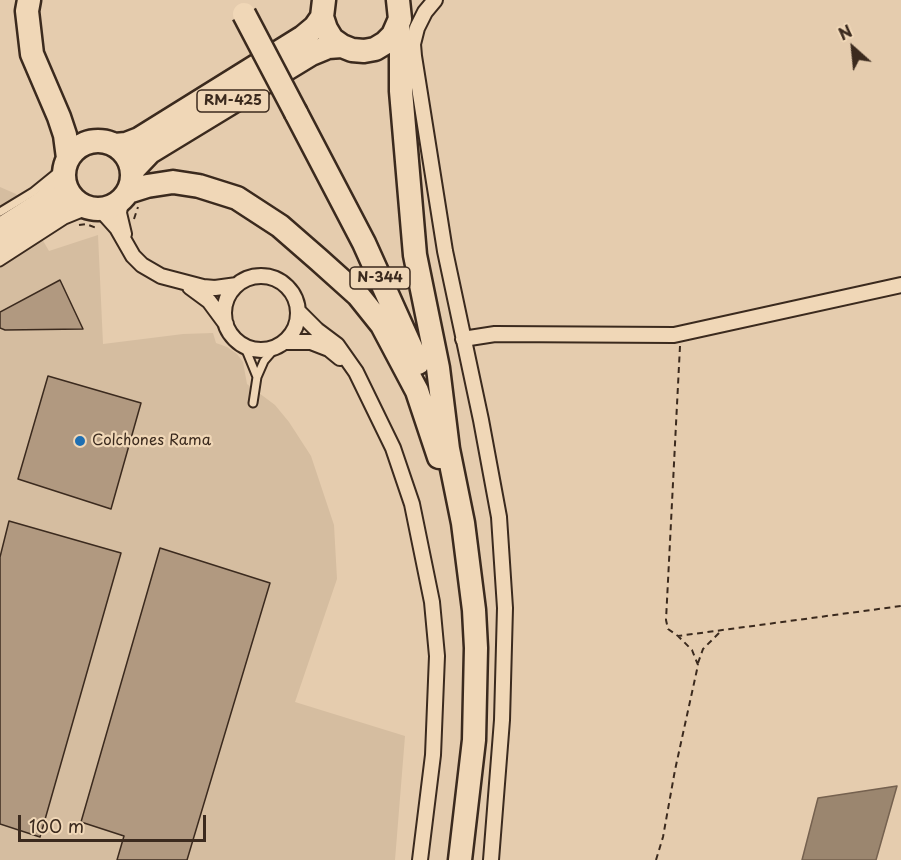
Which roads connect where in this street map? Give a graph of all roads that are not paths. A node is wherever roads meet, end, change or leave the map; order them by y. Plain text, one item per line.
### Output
1 (29, 0) edge
2 (412, 0) edge
3 (435, 0) edge
4 (240, 7) edge
5 (323, 8) edge
6 (399, 15) edge
7 (342, 46) junction
8 (115, 145) junction
9 (66, 169) junction
10 (132, 187) junction
11 (0, 212) edge
12 (90, 216) junction
13 (0, 229) edge
14 (126, 242) junction
15 (0, 248) edge
16 (0, 262) edge
17 (185, 284) junction
18 (237, 285) junction
19 (901, 285) edge
20 (298, 311) junction
21 (226, 324) junction
22 (463, 339) junction
23 (280, 344) junction
24 (243, 345) junction
25 (356, 372) junction
26 (257, 377) junction
27 (253, 403) dead end
28 (448, 449) junction
29 (463, 524) junction
30 (420, 860) edge
31 (460, 860) edge
32 (491, 860) edge

1 - 9 highway
2 - 6 highway
3 - 22 street
4 - 28 highway, N-344, bridge
5 - 7 highway
5 - 8 highway, RM-425
6 - 7 highway
6 - 28 highway
7 - 10 highway, RM-425
8 - 9 highway
8 - 10 highway
9 - 11 lane
9 - 12 highway
9 - 13 main road
10 - 12 highway
10 - 14 street
10 - 29 highway
12 - 14 street
12 - 15 main road
12 - 16 lane
14 - 17 street
17 - 18 street
17 - 21 street
18 - 20 street
18 - 21 street
19 - 22 street
20 - 23 street
20 - 25 street
21 - 24 street
22 - 32 street
23 - 24 street
23 - 25 street
23 - 26 lane
24 - 26 lane
25 - 30 street
26 - 27 lane
28 - 29 highway, N-344
29 - 31 highway, N-344

